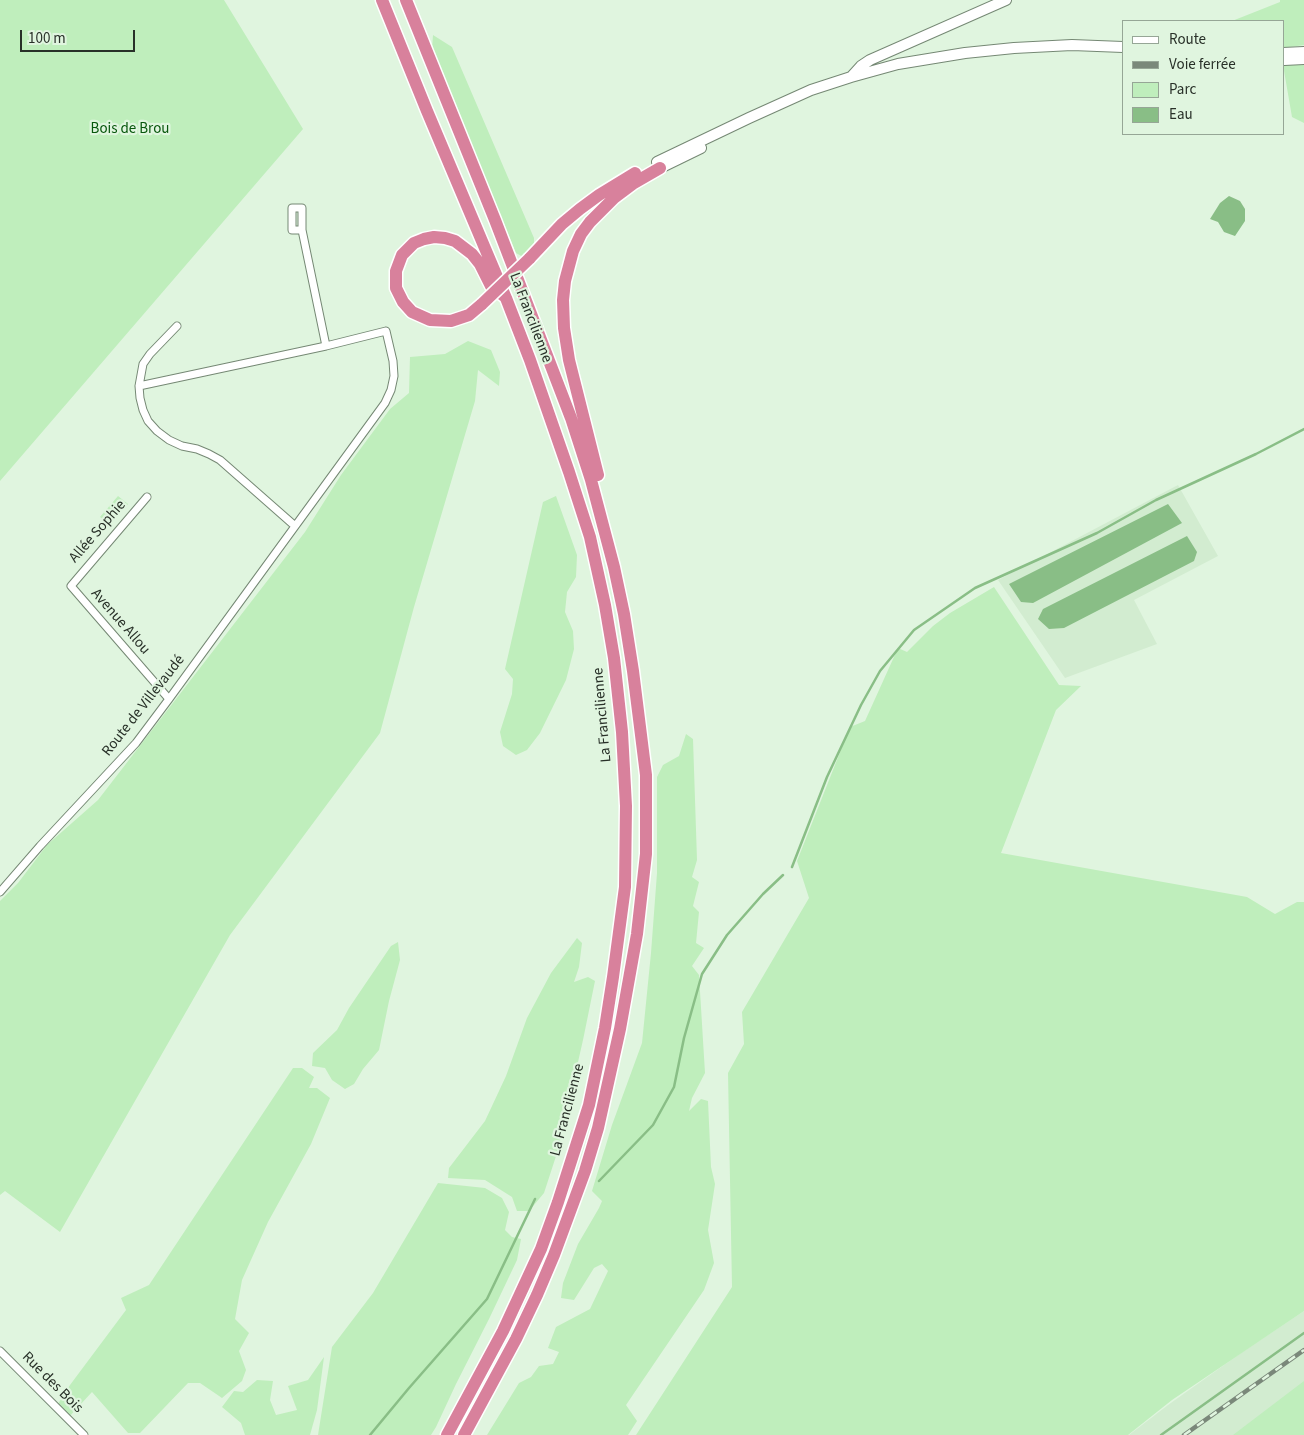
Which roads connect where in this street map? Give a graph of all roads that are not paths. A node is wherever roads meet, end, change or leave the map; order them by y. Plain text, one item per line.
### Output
1 (382, 0) edge
2 (406, 0) edge
3 (1006, 0) edge
4 (1122, 47) edge
5 (1304, 52) edge
6 (1284, 53) edge
7 (932, 59) junction
8 (1304, 59) edge
9 (1284, 60) edge
10 (851, 77) junction
11 (659, 165) junction
12 (302, 230) dead end
13 (506, 298) junction
14 (177, 326) dead end
15 (326, 346) junction
16 (139, 386) junction
17 (146, 497) dead end
18 (599, 508) junction
19 (295, 526) junction
20 (71, 586) joint
21 (169, 699) junction
22 (0, 892) edge
23 (0, 1351) edge
24 (84, 1435) edge
25 (446, 1435) edge
26 (464, 1435) edge

1 - 13 highway, La Francilienne
2 - 18 highway, La Francilienne
3 - 10 main road
4 - 7 main road
5 - 6 main road
7 - 10 main road
7 - 11 main road
8 - 9 main road
10 - 11 main road
11 - 13 highway, bridge
11 - 18 highway
12 - 15 street
13 - 25 highway, La Francilienne
14 - 16 street
15 - 16 street
15 - 19 street, Route de Villevaudé
16 - 19 street
17 - 20 street, Allée Sophie
18 - 26 highway, La Francilienne
19 - 21 street, Route de Villevaudé
20 - 21 street, Avenue Allou
21 - 22 street, Route de Villevaudé
23 - 24 street, Rue des Bois

